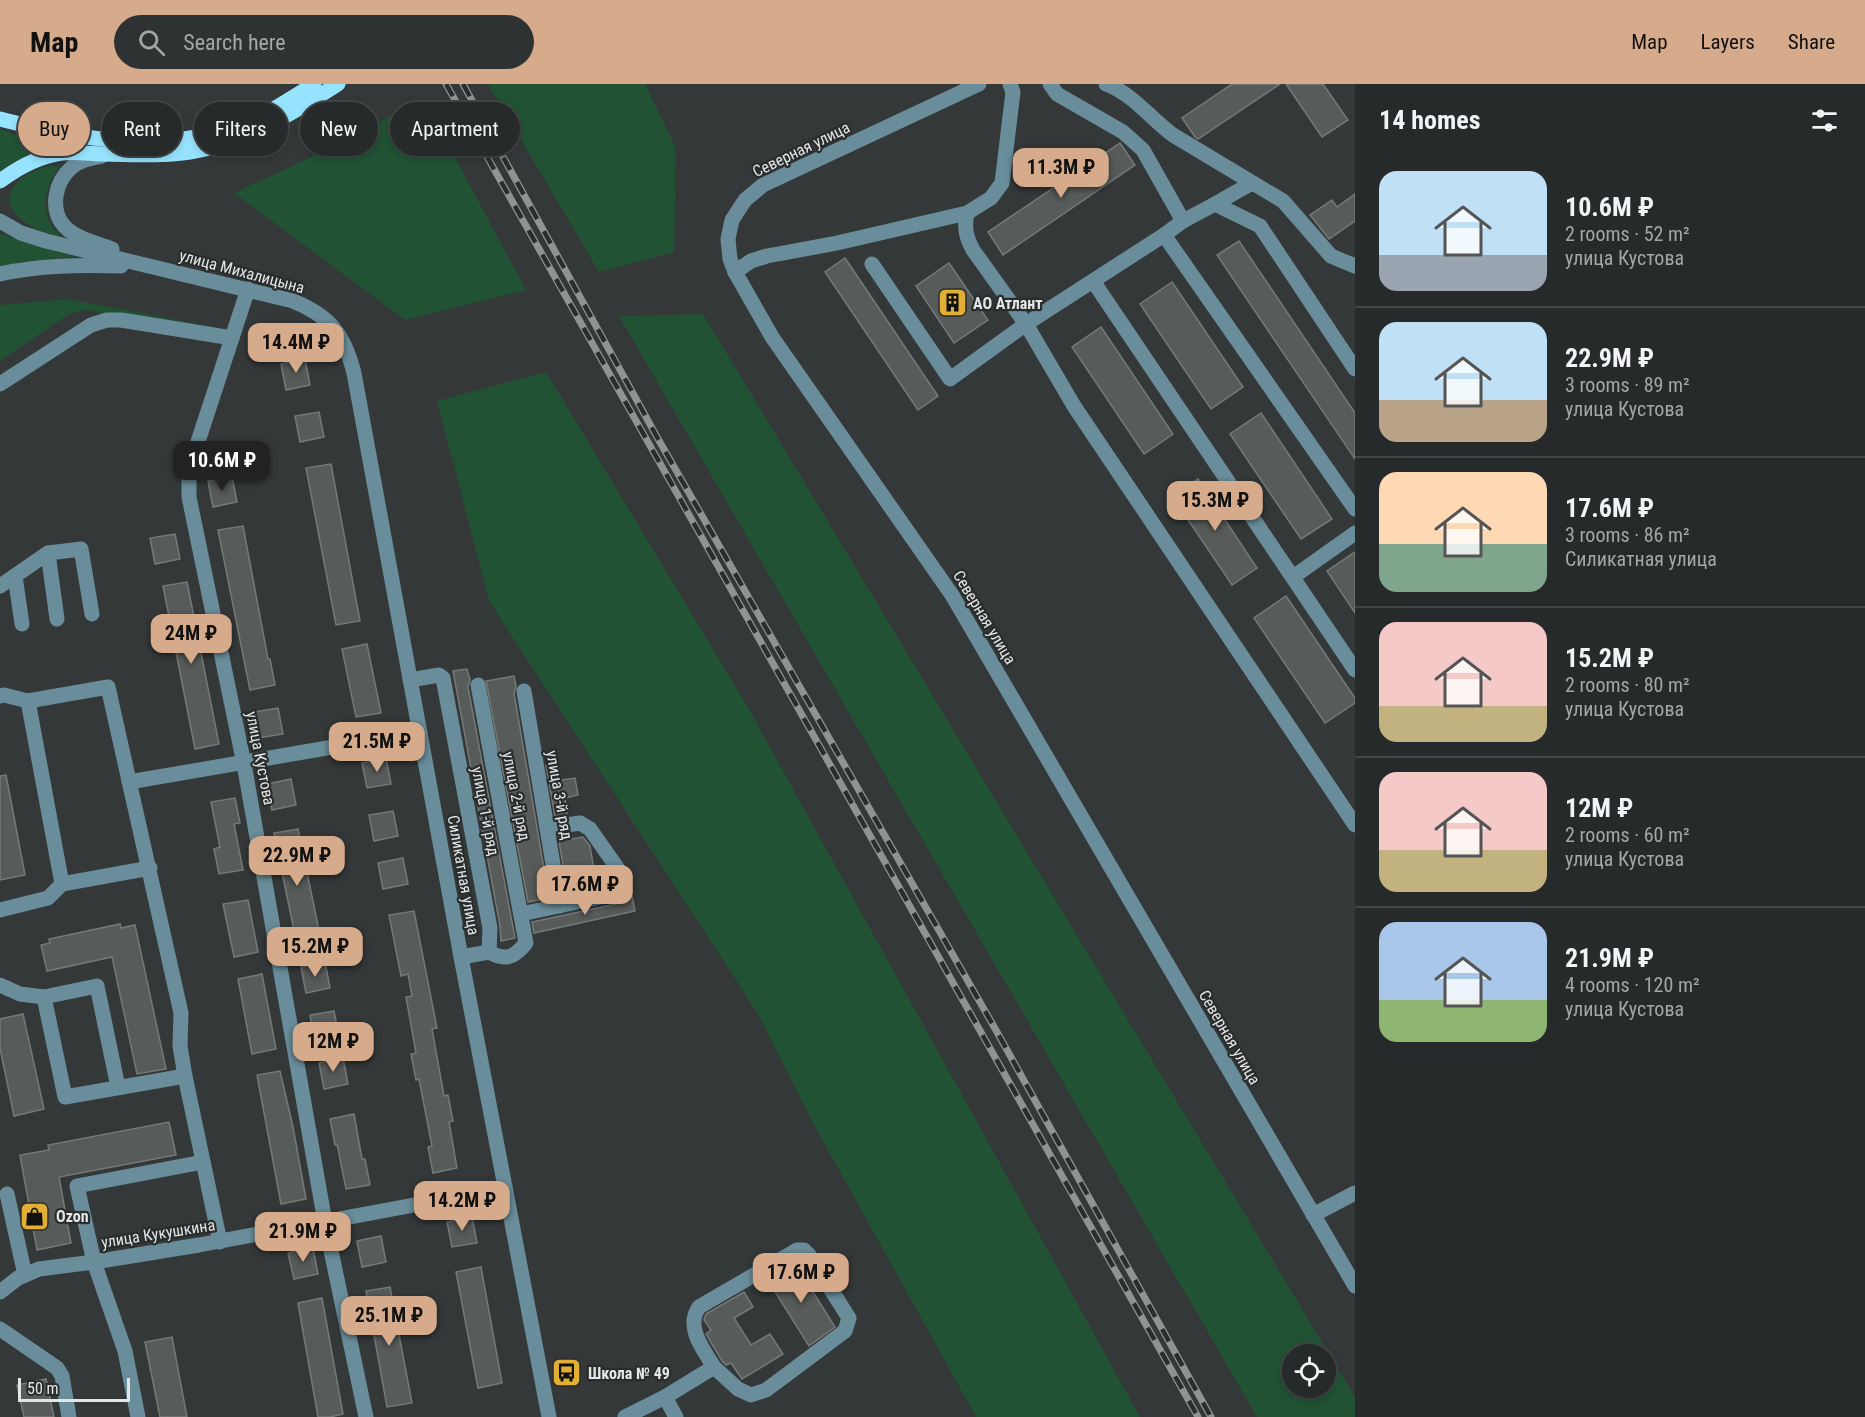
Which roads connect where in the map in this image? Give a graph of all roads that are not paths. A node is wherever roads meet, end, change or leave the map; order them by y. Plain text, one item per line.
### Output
1 (338, 84) edge
2 (979, 84) edge
3 (1010, 84) edge
4 (1050, 84) edge
5 (1106, 84) edge
6 (308, 93) edge
7 (0, 119) edge
8 (182, 153) edge
9 (102, 154) edge
10 (102, 155) edge
11 (0, 181) edge
12 (1252, 183) junction
13 (1215, 204) junction
14 (967, 213) junction
15 (0, 221) edge
16 (1183, 222) junction
17 (1164, 235) junction
18 (872, 264) dead end
19 (154, 266) junction
20 (1355, 267) edge
21 (735, 272) junction
22 (0, 274) edge
23 (1093, 281) junction
24 (248, 290) junction
25 (1026, 324) junction
26 (232, 338) junction
27 (343, 340) joint
28 (1355, 369) edge
29 (0, 384) edge
30 (1355, 509) edge
31 (1355, 533) edge
32 (48, 553) junction
33 (15, 576) junction
34 (1293, 577) junction
35 (0, 586) edge
36 (92, 614) dead end
37 (57, 619) dead end
38 (22, 624) dead end
39 (1355, 670) edge
40 (410, 680) junction
41 (478, 685) dead end
42 (524, 691) dead end
43 (0, 696) edge
44 (28, 701) junction
45 (420, 732) junction
46 (244, 764) junction
47 (129, 782) junction
48 (1355, 825) edge
49 (548, 828) junction
50 (150, 868) junction
51 (62, 884) junction
52 (560, 906) junction
53 (0, 910) edge
54 (521, 914) junction
55 (489, 952) junction
56 (461, 957) junction
57 (0, 985) edge
58 (44, 998) junction
59 (185, 1076) junction
60 (118, 1088) junction
61 (203, 1162) junction
62 (505, 1188) junction
63 (1355, 1193) edge
64 (7, 1194) dead end
65 (1313, 1215) junction
66 (325, 1222) junction
67 (220, 1242) junction
68 (94, 1262) junction
69 (25, 1275) junction
70 (1355, 1286) edge
71 (0, 1292) edge
72 (0, 1329) edge
73 (714, 1366) junction
74 (665, 1397) junction
75 (69, 1417) edge
76 (138, 1417) edge
77 (366, 1417) edge
78 (549, 1417) edge
79 (625, 1417) edge
80 (676, 1417) edge

1 - 6 main road
2 - 21 street, Северная улица
3 - 14 street
4 - 16 street
5 - 12 street
6 - 7 main road
6 - 8 main road
9 - 11 main road
10 - 19 street, улица Михалицына
12 - 13 street
12 - 20 street
13 - 16 street
13 - 28 street
14 - 21 street
14 - 25 street
15 - 19 street, улица Михалицына
16 - 17 street
17 - 23 street
17 - 30 street
18 - 25 street
19 - 22 street, улица Михалицына
19 - 24 street, улица Михалицына
21 - 65 street, Северная улица
23 - 25 street
23 - 34 street
24 - 26 street, улица Кустова
24 - 27 street, улица Михалицына
25 - 48 street
26 - 29 street
26 - 46 street, улица Кустова
27 - 40 street, Силикатная улица
31 - 34 street
32 - 33 street
32 - 36 street
32 - 37 street
33 - 35 street
33 - 38 street
34 - 39 street
40 - 45 street, Силикатная улица
40 - 55 street, улица 1-й ряд
41 - 54 street, улица 2-й ряд
42 - 49 street, улица 3-й ряд
43 - 44 street
44 - 47 street
44 - 51 street
45 - 46 street
45 - 56 street, Силикатная улица
46 - 47 street
46 - 66 street, улица Кустова
47 - 50 street
49 - 52 street, улица 3-й ряд
49 - 52 street
50 - 51 street
50 - 59 street
51 - 53 street
52 - 54 street
54 - 55 street, улица 2-й ряд
55 - 56 street, улица 2-й ряд
56 - 62 street, Силикатная улица
57 - 58 street
58 - 60 street
58 - 60 street
59 - 60 street
59 - 61 street
61 - 67 street
61 - 68 street
62 - 66 street, улица Кукушкина
62 - 78 street, Силикатная улица
63 - 65 street
64 - 69 street
65 - 70 street, Северная улица
66 - 67 street, улица Кукушкина
66 - 77 street, улица Кустова
67 - 68 street, улица Кукушкина
68 - 69 street, улица Кукушкина
68 - 76 street
69 - 71 street, улица Кукушкина
72 - 75 street
73 - 73 street
73 - 74 street
74 - 79 street
74 - 80 street

